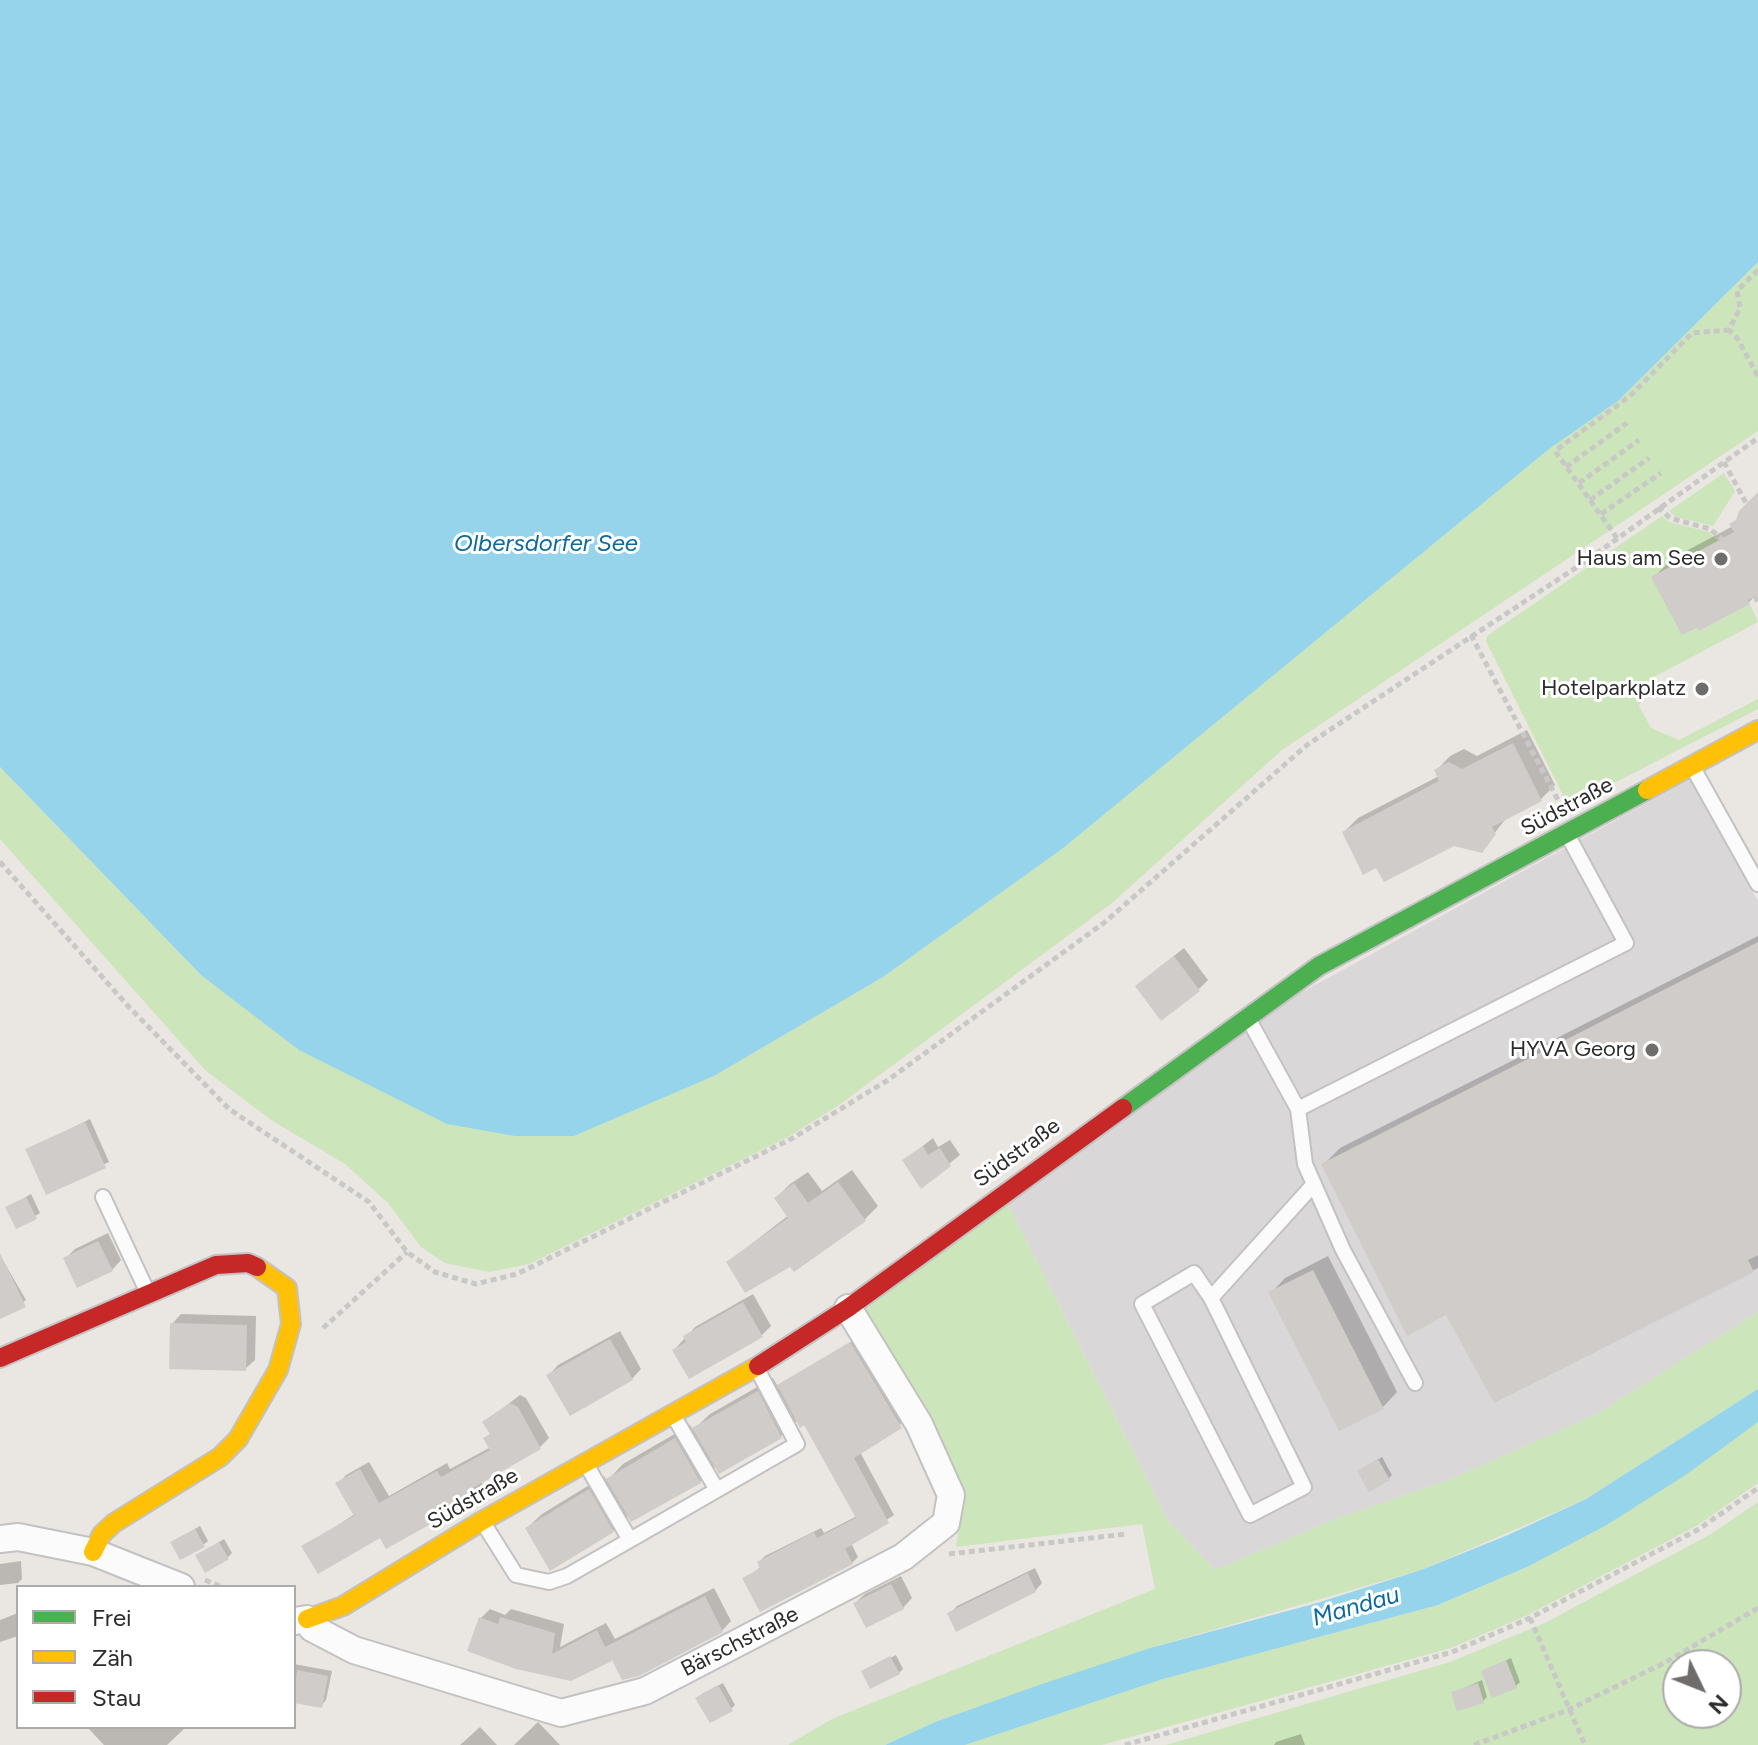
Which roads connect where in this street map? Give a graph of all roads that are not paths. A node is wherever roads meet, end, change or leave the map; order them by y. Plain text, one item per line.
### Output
1 (1758, 730) edge
2 (1692, 766) junction
3 (1570, 832) junction
4 (1758, 884) edge
5 (1247, 1016) junction
6 (1298, 1109) junction
7 (1314, 1184) junction
8 (103, 1197) dead end
9 (148, 1294) junction
10 (1211, 1298) junction
11 (848, 1308) junction
12 (0, 1358) edge
13 (756, 1367) junction
14 (1415, 1383) dead end
15 (672, 1413) junction
16 (585, 1463) junction
17 (717, 1490) junction
18 (482, 1521) junction
19 (0, 1539) edge
20 (630, 1540) junction
21 (93, 1552) junction
22 (176, 1585) edge
23 (300, 1620) edge

1 - 2 street, Südstraße
2 - 3 street, Südstraße
2 - 4 lane
3 - 5 street, Südstraße
3 - 6 lane
5 - 6 lane
5 - 11 street, Südstraße
6 - 7 lane
7 - 10 lane
7 - 14 lane
8 - 9 lane
9 - 12 street
9 - 21 street
10 - 10 lane
11 - 13 street, Südstraße
11 - 23 street, Bärschstraße
13 - 15 street, Südstraße
13 - 17 lane
15 - 16 street, Südstraße
15 - 17 lane
16 - 18 street, Südstraße
16 - 20 lane
17 - 20 lane
18 - 20 lane
18 - 23 street, Südstraße
19 - 21 street
21 - 22 street

